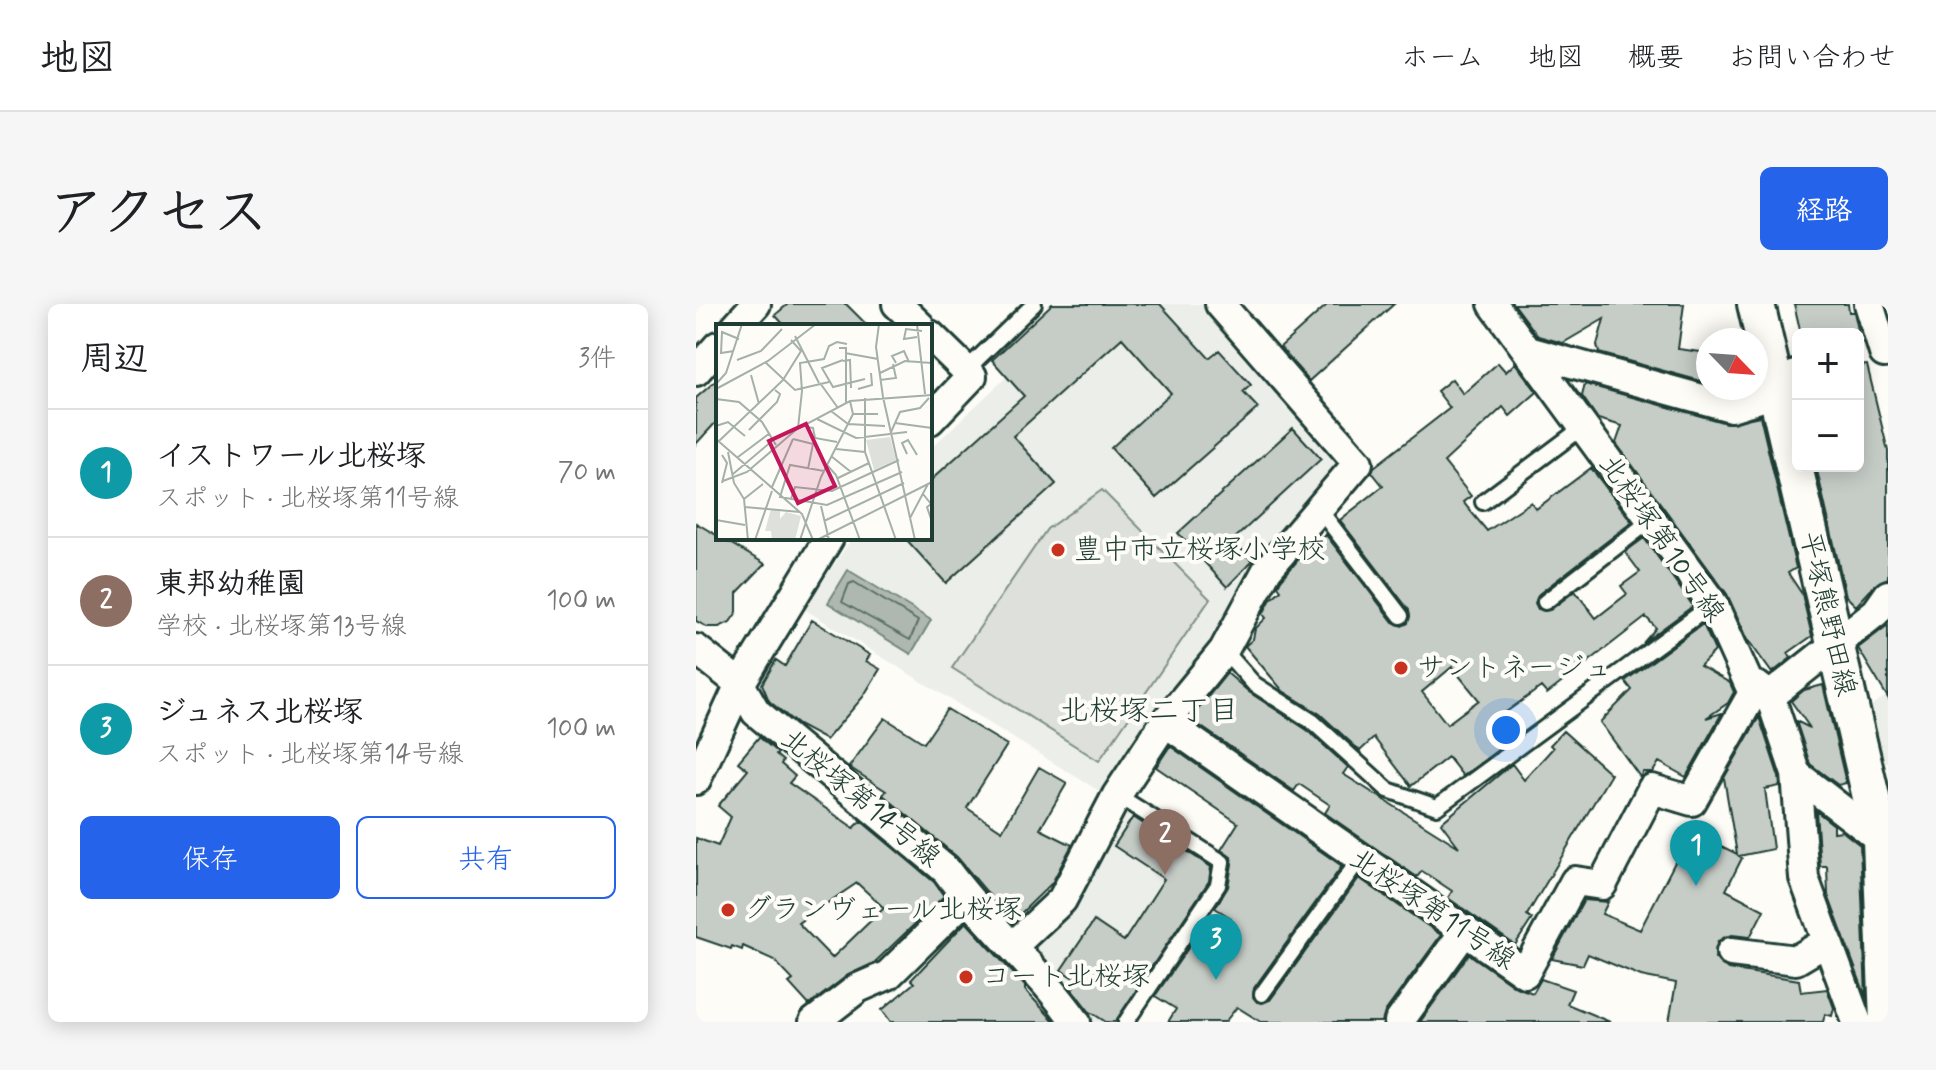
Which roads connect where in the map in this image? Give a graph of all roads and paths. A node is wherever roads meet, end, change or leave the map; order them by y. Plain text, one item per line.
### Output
1 (756, 304) edge
2 (897, 304) edge
3 (1034, 304) edge
4 (1220, 304) edge
5 (1493, 304) edge
6 (1756, 304) edge
7 (1869, 304) edge
8 (738, 324) edge
9 (918, 324) edge
10 (932, 337) edge
11 (716, 348) edge
12 (1528, 351) junction
13 (1877, 359) edge
14 (966, 370) junction
15 (696, 371) edge
16 (1782, 384) edge
17 (932, 418) edge
18 (1583, 427) junction
19 (1483, 502) dead end
20 (1319, 509) junction
21 (1651, 520) junction
22 (828, 540) edge
23 (1888, 595) edge
24 (1545, 602) dead end
25 (1713, 604) junction
26 (1401, 616) dead end
27 (1834, 642) junction
28 (696, 649) edge
29 (1224, 650) junction
30 (740, 684) junction
31 (1762, 695) junction
32 (1165, 722) junction
33 (1796, 774) junction
34 (696, 780) edge
35 (1117, 795) junction
36 (1884, 853) edge
37 (1359, 860) junction
38 (966, 898) junction
39 (1464, 932) junction
40 (1828, 941) junction
41 (1013, 946) junction
42 (1731, 952) dead end
43 (1262, 994) dead end
44 (1849, 1015) edge
45 (814, 1022) edge
46 (1076, 1022) edge
47 (1126, 1022) edge
48 (1399, 1022) edge
49 (1888, 1022) edge

1 - 8 street
2 - 9 street
3 - 14 lane
4 - 20 street
5 - 12 street, 北桜塚第10号線
6 - 16 street, 平塚熊野田線
7 - 13 street
10 - 14 street
11 - 15 street
12 - 16 street
12 - 18 street, 北桜塚第10号線
14 - 17 street
16 - 27 street, 平塚熊野田線
18 - 19 lane
18 - 21 street, 北桜塚第10号線
20 - 26 lane
20 - 29 street
21 - 24 lane
21 - 25 street, 北桜塚第10号線
22 - 30 street
23 - 27 street
25 - 29 lane
25 - 31 street, 北桜塚第10号線
27 - 31 street
27 - 36 street, 平塚熊野田線
28 - 30 street, 北桜塚第14号線
29 - 32 street
30 - 34 street
30 - 38 street, 北桜塚第14号線
31 - 33 street, 北桜塚第10号線
31 - 39 street, 北桜塚第11号線
32 - 35 street
32 - 37 street, 北桜塚第11号線
33 - 36 street
33 - 40 street, 北桜塚第10号線
35 - 41 street
35 - 47 lane
36 - 49 street, 平塚熊野田線
37 - 39 street, 北桜塚第11号線
37 - 43 lane
38 - 41 street, 北桜塚第14号線
38 - 45 street
39 - 48 street
40 - 42 street
40 - 44 street, 北桜塚第10号線
41 - 46 street, 北桜塚第14号線

